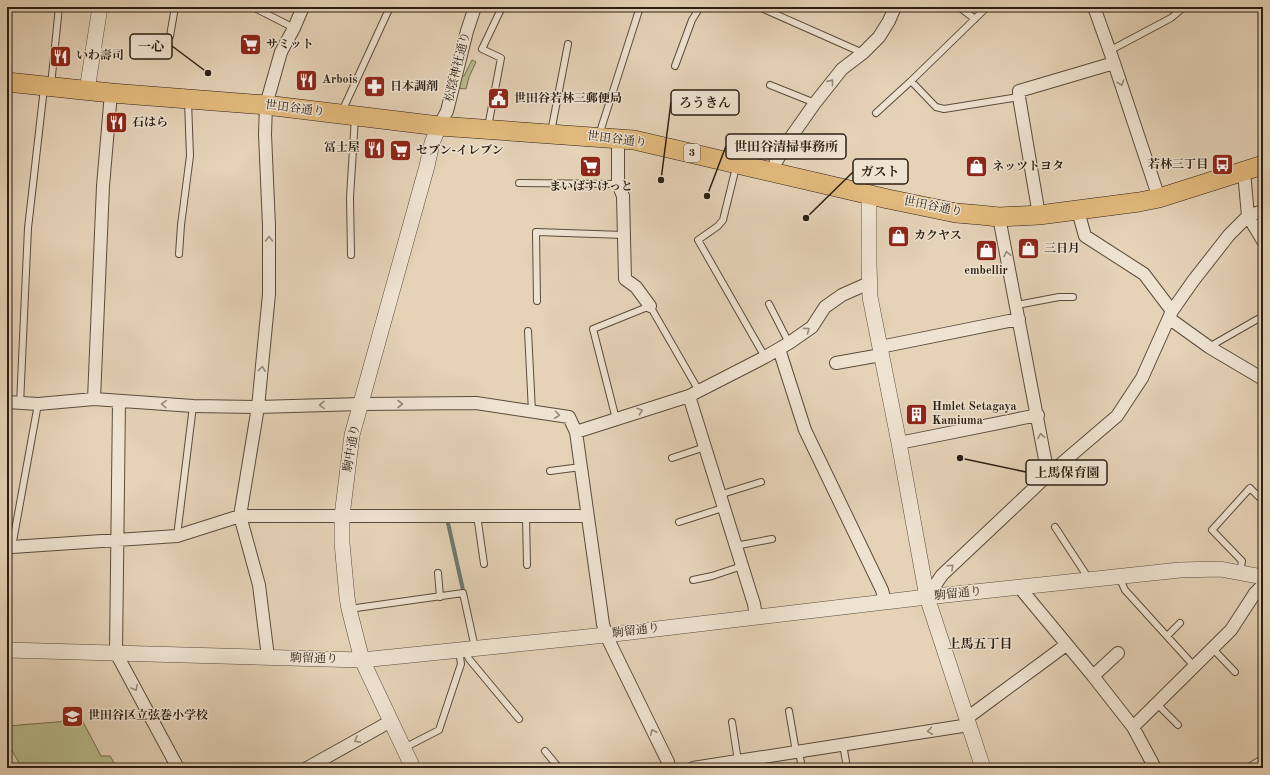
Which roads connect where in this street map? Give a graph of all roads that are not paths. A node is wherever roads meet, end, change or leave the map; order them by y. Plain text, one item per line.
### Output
1 (59, 7) edge
2 (100, 7) edge
3 (176, 7) edge
4 (253, 7) edge
5 (303, 7) edge
6 (390, 7) edge
7 (475, 7) edge
8 (502, 7) edge
9 (640, 7) edge
10 (700, 7) edge
11 (759, 7) edge
12 (895, 7) edge
13 (960, 7) edge
14 (987, 7) edge
15 (1094, 7) edge
16 (1184, 7) edge
17 (974, 20) junction
18 (294, 28) junction
19 (170, 36) dead end
20 (568, 44) dead end
21 (1109, 51) junction
22 (863, 53) junction
23 (1114, 63) junction
24 (675, 66) dead end
25 (911, 81) junction
26 (7, 82) edge
27 (770, 85) dead end
28 (48, 87) junction
29 (87, 90) junction
30 (111, 93) junction
31 (1019, 97) junction
32 (188, 99) junction
33 (815, 103) junction
34 (266, 105) junction
35 (876, 113) dead end
36 (349, 115) junction
37 (439, 126) junction
38 (488, 128) junction
39 (551, 133) junction
40 (598, 137) junction
41 (618, 138) junction
42 (737, 163) junction
43 (1263, 165) edge
44 (770, 172) junction
45 (1244, 172) junction
46 (519, 183) dead end
47 (618, 184) junction
48 (869, 194) junction
49 (1160, 198) junction
50 (1078, 211) junction
51 (1263, 211) edge
52 (1039, 214) junction
53 (999, 216) junction
54 (1248, 216) junction
55 (624, 236) junction
56 (1263, 241) edge
57 (179, 254) dead end
58 (351, 255) dead end
59 (869, 283) junction
60 (1073, 297) dead end
61 (537, 301) dead end
62 (769, 304) dead end
63 (1017, 305) junction
64 (650, 306) junction
65 (1171, 315) junction
66 (1263, 316) edge
67 (1019, 319) junction
68 (528, 331) dead end
69 (784, 346) junction
70 (1209, 347) junction
71 (880, 351) junction
72 (765, 357) junction
73 (836, 363) dead end
74 (1263, 379) edge
75 (694, 393) junction
76 (94, 399) junction
77 (119, 401) junction
78 (7, 402) edge
79 (20, 404) junction
80 (38, 404) junction
81 (361, 404) junction
82 (193, 406) junction
83 (258, 407) junction
84 (532, 412) junction
85 (1038, 415) junction
86 (616, 419) junction
87 (576, 432) junction
88 (899, 443) junction
89 (705, 447) junction
90 (672, 458) dead end
91 (581, 467) junction
92 (550, 471) dead end
93 (1048, 475) junction
94 (761, 482) dead end
95 (720, 494) junction
96 (1263, 501) edge
97 (724, 508) junction
98 (240, 516) junction
99 (342, 516) junction
100 (477, 516) junction
101 (587, 516) junction
102 (526, 517) junction
103 (679, 522) dead end
104 (1055, 527) dead end
105 (177, 536) junction
106 (772, 539) dead end
107 (117, 540) junction
108 (735, 546) junction
109 (10, 547) edge
110 (484, 564) dead end
111 (527, 565) dead end
112 (742, 566) junction
113 (438, 573) dead end
114 (1240, 573) junction
115 (1119, 577) junction
116 (1263, 577) edge
117 (693, 580) dead end
118 (1090, 580) junction
119 (1263, 585) edge
120 (1020, 588) junction
121 (440, 597) junction
122 (927, 597) junction
123 (885, 602) junction
124 (349, 610) junction
125 (756, 617) junction
126 (1180, 623) dead end
127 (606, 635) junction
128 (1167, 636) junction
129 (1066, 645) junction
130 (1213, 648) junction
131 (466, 649) junction
132 (7, 650) edge
133 (116, 653) junction
134 (1118, 653) dead end
135 (268, 657) junction
136 (362, 660) junction
137 (1194, 666) junction
138 (1235, 672) dead end
139 (1093, 676) junction
140 (1157, 704) junction
141 (789, 711) dead end
142 (519, 719) dead end
143 (391, 721) junction
144 (732, 722) dead end
145 (968, 722) junction
146 (1178, 725) dead end
147 (1133, 727) junction
148 (843, 744) junction
149 (404, 748) junction
150 (545, 751) dead end
151 (797, 752) junction
152 (738, 761) junction
153 (1263, 762) edge
154 (178, 768) edge
155 (307, 768) edge
156 (413, 768) edge
157 (558, 768) edge
158 (668, 768) edge
159 (693, 768) edge
160 (802, 768) edge
161 (847, 768) edge
162 (983, 768) edge
163 (1155, 768) edge
164 (1253, 768) edge

1 - 28 lane
2 - 29 street
3 - 19 lane
4 - 18 lane
5 - 18 street
6 - 36 lane
7 - 37 street, 松陰神社通り
8 - 38 lane
9 - 40 lane
10 - 24 lane
11 - 22 lane
12 - 22 street
13 - 17 lane
14 - 17 lane
15 - 21 street
16 - 21 lane
17 - 25 lane
18 - 34 street
20 - 39 lane
21 - 23 street
33 -> 22 street
23 - 31 street
23 -> 49 street
25 - 31 lane
25 - 35 lane
26 - 28 main road, 世田谷通り / 3
27 - 33 lane
28 - 29 main road, 世田谷通り / 3
28 - 79 lane
29 - 30 main road, 世田谷通り / 3
30 - 32 main road, 世田谷通り / 3
30 - 76 street
31 - 52 street
32 - 34 main road, 世田谷通り / 3
32 - 57 lane
33 - 44 street
34 - 36 main road, 世田谷通り / 3
83 -> 34 street
36 - 37 main road, 世田谷通り / 3
36 - 58 lane
37 - 38 main road, 世田谷通り / 3
37 - 81 street, 駒中通り
38 - 39 main road, 世田谷通り / 3
39 - 40 main road, 世田谷通り / 3
40 - 41 main road, 世田谷通り / 3
41 - 42 main road, 世田谷通り / 3
41 - 47 street
42 - 44 main road, 世田谷通り / 3
42 - 72 lane
43 - 45 main road, 世田谷通り / 3
44 - 48 main road, 世田谷通り / 3
45 - 49 main road, 世田谷通り / 3
45 - 54 street
46 - 47 lane
47 - 55 street
48 - 53 main road, 世田谷通り / 3
48 - 59 street
49 - 50 main road, 世田谷通り / 3
50 - 52 main road, 世田谷通り / 3
50 - 65 street
51 - 54 street
52 - 53 main road, 世田谷通り / 3
63 -> 53 street
54 - 56 street
54 - 65 street
55 - 61 lane
55 - 64 street
69 -> 59 street
59 - 71 street
60 - 63 lane
62 - 69 lane
63 - 67 street
64 - 75 lane
64 - 86 lane
65 - 70 street
65 - 93 street
66 - 70 lane
67 - 71 street
67 - 85 street
68 - 84 lane
69 - 72 street
69 - 123 street
70 - 74 street
71 - 73 street
71 - 88 street
72 - 75 street
86 -> 75 street
75 - 89 street
76 - 77 street
76 - 80 street
82 -> 77 street
77 - 107 street
78 - 79 street
79 - 80 street
80 - 109 lane
81 -> 83 street
81 -> 84 street
81 - 99 street, 駒中通り
82 - 83 street
82 - 105 lane
83 - 98 street
84 -> 87 street
85 - 88 street
93 -> 85 street
86 - 87 street
87 - 91 street
88 - 122 street
89 - 90 lane
89 - 95 street
91 - 92 lane
91 - 101 street
122 -> 93 street
94 - 95 lane
95 - 97 street
96 - 114 lane
97 - 103 lane
97 - 108 street
98 - 99 street
98 - 105 street
98 - 135 street
99 - 100 street
99 - 124 street, 駒中通り
100 - 102 street
100 - 110 lane
101 - 102 street
101 - 127 street
102 - 111 lane
104 - 118 lane
105 - 107 street
106 - 108 lane
107 - 109 street
107 - 133 street
108 - 112 street
112 - 117 lane
112 - 125 street
113 - 121 lane
114 - 115 street, 駒留通り
114 - 116 street, 駒留通り
115 - 118 street, 駒留通り
115 - 128 lane
118 - 120 street, 駒留通り
119 - 130 street
120 - 122 street, 駒留通り
120 - 129 street
121 - 124 lane
121 - 131 lane
122 - 123 street, 駒留通り
122 - 145 street
123 - 125 street, 駒留通り
124 - 136 street, 駒中通り
125 - 127 street, 駒留通り
126 - 128 lane
127 - 131 street, 駒留通り
158 -> 127 street
128 - 137 lane
129 - 139 street
129 - 145 street
130 - 137 street
130 - 138 lane
131 - 136 street, 駒留通り
131 - 142 lane
131 - 149 lane
132 - 133 street, 駒留通り
133 - 135 street, 駒留通り
133 -> 154 street
134 - 139 street
135 - 136 street, 駒留通り
136 - 143 street, 駒中通り
137 - 140 street
139 - 147 street
140 - 146 lane
140 - 147 street
141 - 151 lane
143 - 149 street, 駒中通り
143 -> 155 street
144 - 152 lane
145 -> 148 street
145 - 162 street
147 - 163 street
148 - 151 street
148 - 161 lane
149 - 156 street, 駒中通り
150 - 157 lane
151 - 152 street
151 - 160 lane
152 - 159 street
153 - 164 street

